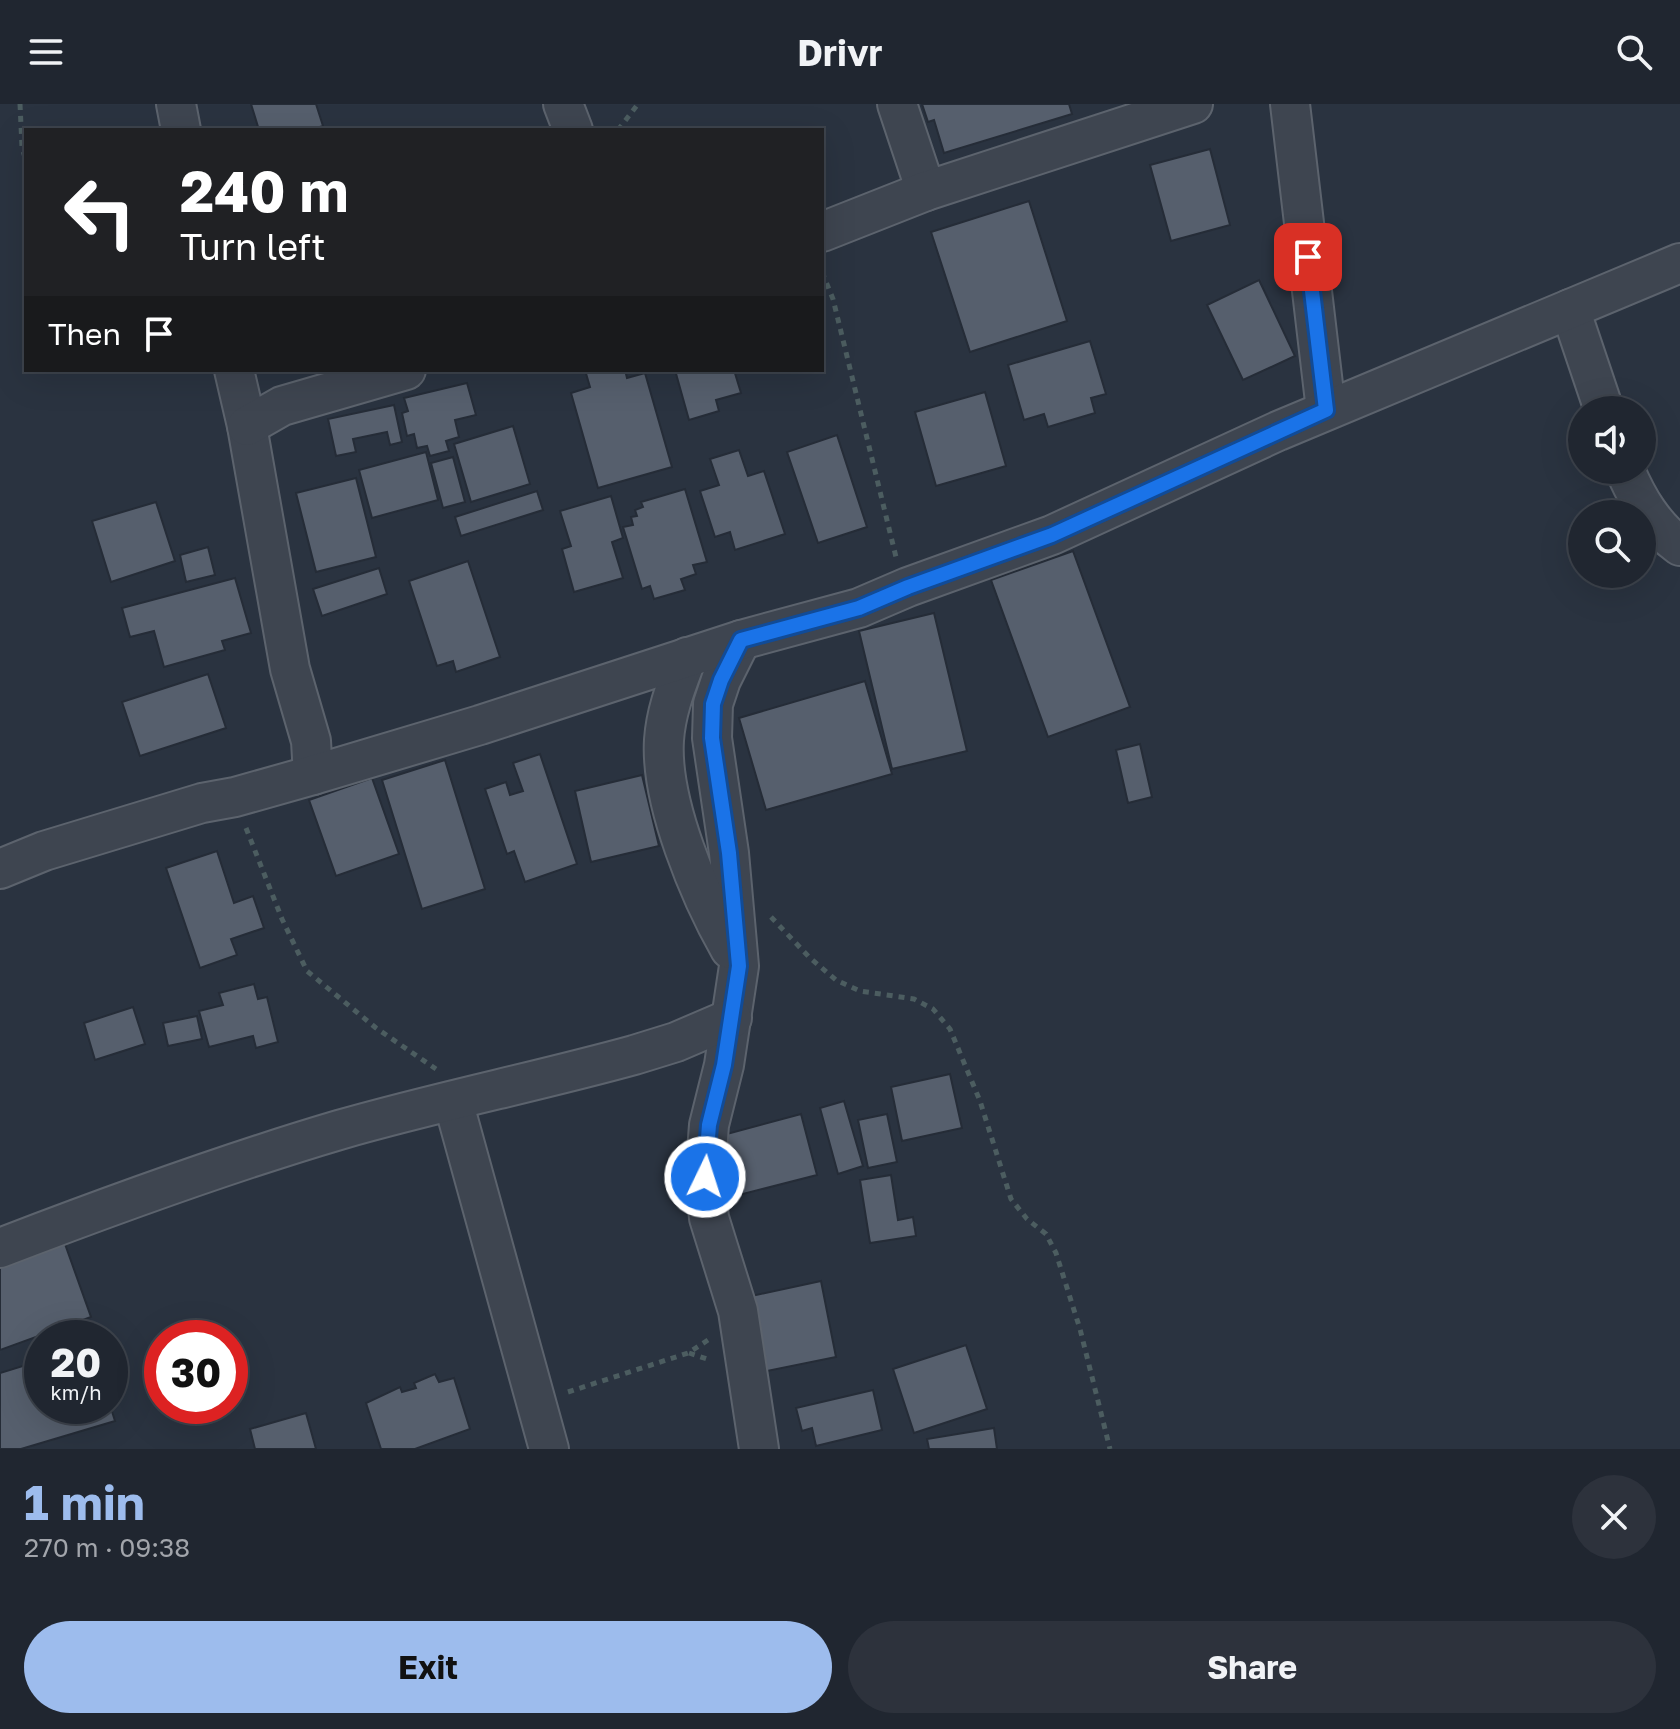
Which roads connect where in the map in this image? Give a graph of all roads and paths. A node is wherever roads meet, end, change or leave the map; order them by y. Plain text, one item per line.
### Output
1 (20, 104) edge
2 (176, 104) edge
3 (563, 104) edge
4 (638, 104) edge
5 (897, 104) edge
6 (1193, 104) edge
7 (1290, 104) edge
8 (181, 128) edge
9 (572, 128) edge
10 (620, 128) edge
11 (24, 154) edge
12 (926, 191) junction
13 (824, 231) edge
14 (1680, 263) edge
15 (824, 277) edge
16 (1570, 309) junction
17 (234, 372) edge
18 (399, 372) edge
19 (1599, 396) edge
20 (1326, 410) junction
21 (247, 426) junction
22 (1631, 484) edge
23 (1680, 546) edge
24 (908, 587) junction
25 (741, 640) junction
26 (687, 657) junction
27 (313, 775) junction
28 (235, 797) junction
29 (0, 869) edge
30 (762, 906) dead end
31 (739, 966) junction
32 (732, 1018) junction
33 (462, 1098) junction
34 (0, 1248) edge
35 (738, 1311) junction
36 (536, 1402) junction
37 (549, 1449) edge
38 (759, 1449) edge
39 (1110, 1449) edge

1 - 11 path
2 - 8 street
3 - 9 street
4 - 10 path
5 - 12 street
6 - 12 street
7 - 20 street
12 - 13 street
14 - 16 street
15 - 24 path
16 - 19 street
16 - 20 street
17 - 21 street
18 - 21 street
20 - 24 street
21 - 27 street
22 - 23 street
24 - 25 street
25 - 26 street
25 - 31 street
26 - 27 street
26 - 31 street
27 - 28 street
28 - 29 street
28 - 33 path
30 - 39 path
31 - 32 street
32 - 33 street
32 - 35 street
33 - 34 street
33 - 36 street
35 - 36 path
35 - 38 street
36 - 37 street

